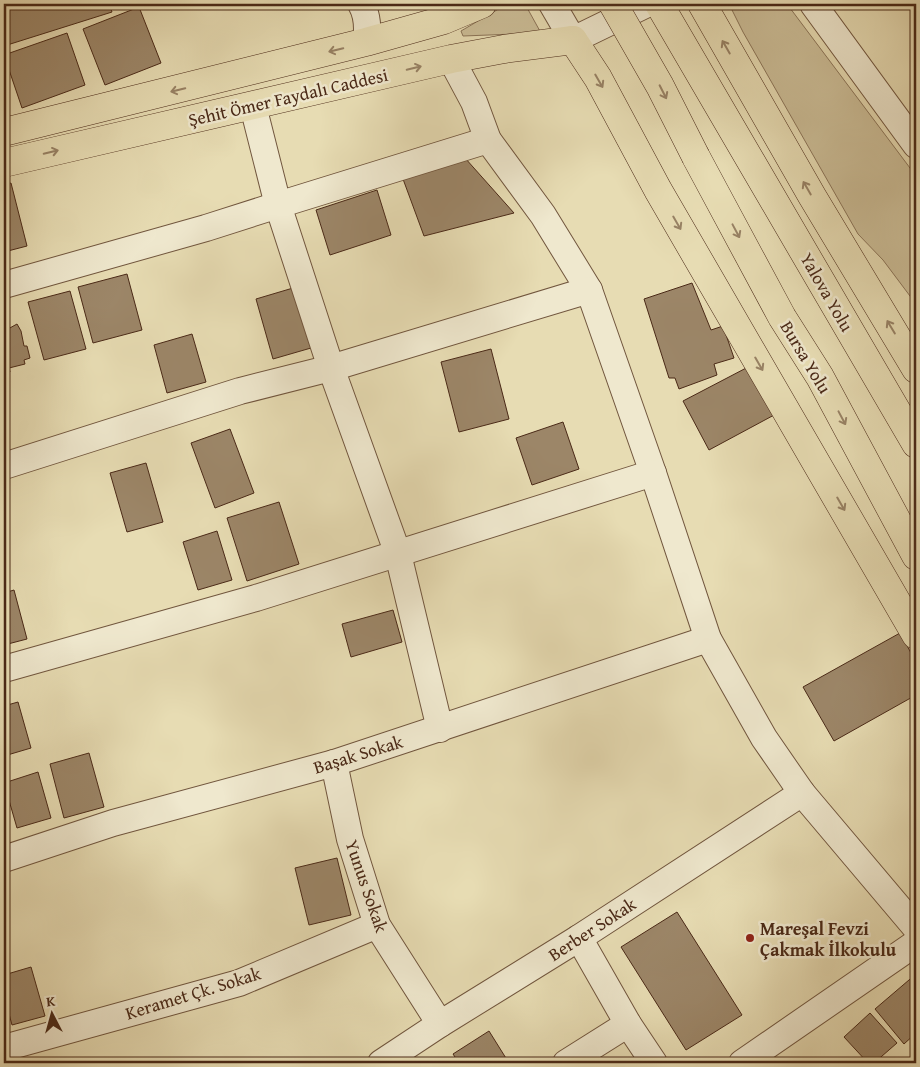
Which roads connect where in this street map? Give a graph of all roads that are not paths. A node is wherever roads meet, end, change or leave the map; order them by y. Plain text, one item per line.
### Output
1 (361, 4) edge
2 (482, 4) edge
3 (552, 4) edge
4 (613, 4) edge
5 (647, 4) edge
6 (659, 4) edge
7 (702, 4) edge
8 (813, 4) edge
9 (573, 40) junction
10 (366, 42) junction
11 (451, 59) junction
12 (253, 106) junction
13 (4, 132) edge
14 (488, 140) junction
15 (916, 145) edge
16 (4, 163) edge
17 (278, 204) junction
18 (4, 285) edge
19 (588, 290) junction
20 (331, 368) junction
21 (916, 369) edge
22 (916, 444) edge
23 (4, 466) edge
24 (653, 473) junction
25 (398, 554) junction
26 (916, 556) edge
27 (916, 635) edge
28 (708, 639) junction
29 (4, 670) edge
30 (440, 729) junction
31 (334, 763) junction
32 (802, 793) junction
33 (4, 859) edge
34 (377, 925) junction
35 (916, 928) edge
36 (578, 938) junction
37 (916, 943) edge
38 (440, 1024) junction
39 (628, 1024) junction
40 (4, 1048) edge
41 (381, 1063) edge
42 (566, 1063) edge
43 (654, 1063) edge
44 (742, 1063) edge

1 - 10 street
2 - 10 main road, Şehit Ömer Faydalı Caddesi
3 - 9 street
4 -> 26 main road, Bursa Yolu, bridge
5 - 9 street
6 - 22 main road, Yalova Yolu
21 -> 7 main road
8 - 15 street
9 - 11 main road, Şehit Ömer Faydalı Caddesi
9 -> 27 main road
10 -> 13 main road, Şehit Ömer Faydalı Caddesi
12 -> 11 main road, Şehit Ömer Faydalı Caddesi
11 - 14 street
16 -> 12 main road, Şehit Ömer Faydalı Caddesi
12 - 17 street
14 - 17 street
14 - 19 street
17 - 18 street
17 - 20 street
19 - 20 street
19 - 24 street
20 - 23 street
20 - 25 street
24 - 25 street
24 - 28 street
25 - 29 street
25 - 30 street
28 - 30 street, Başak Sokak
28 - 32 street
30 - 31 street, Başak Sokak
31 - 33 street, Başak Sokak
31 - 34 street, Yunus Sokak
32 - 35 street
32 - 36 street, Berber Sokak
34 - 38 street, Yunus Sokak
34 - 40 street, Keramet Çk. Sokak
36 - 38 street, Berber Sokak
36 - 39 street
37 - 44 street
38 - 41 street, Berber Sokak
39 - 42 street
39 - 43 street

